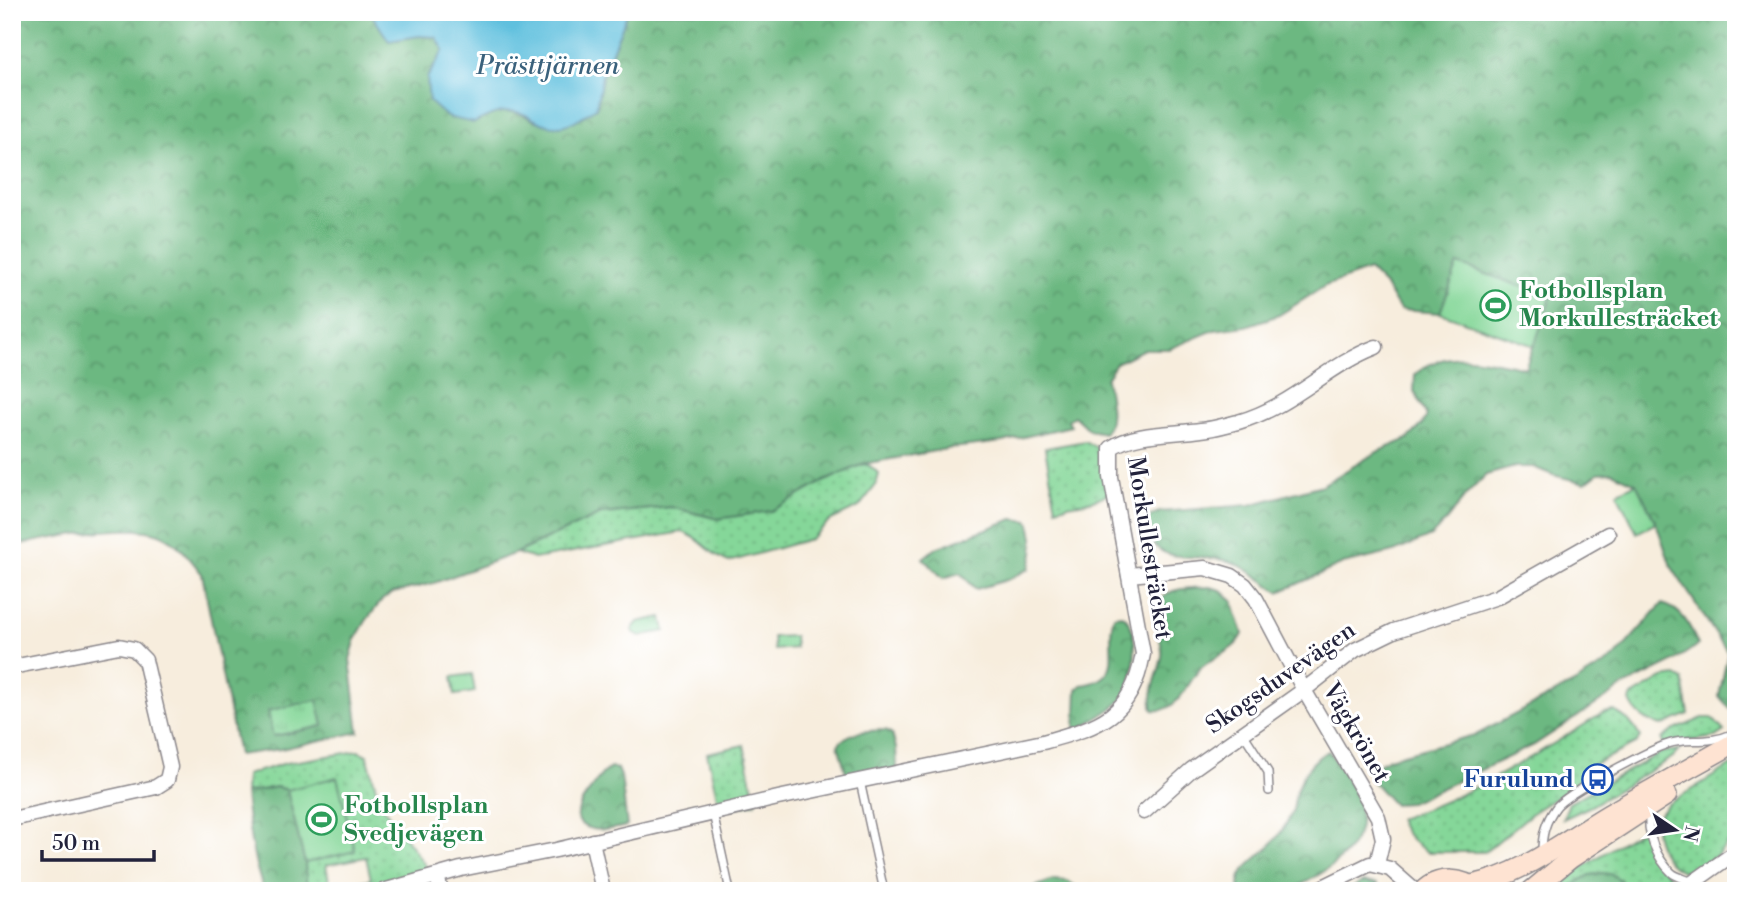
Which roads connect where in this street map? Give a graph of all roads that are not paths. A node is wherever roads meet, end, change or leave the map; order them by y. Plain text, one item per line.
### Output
1 (1376, 347) dead end
2 (1608, 534) dead end
3 (1129, 575) junction
4 (12, 667) edge
5 (1304, 690) junction
6 (1243, 733) junction
7 (1736, 733) edge
8 (1736, 742) edge
9 (1736, 751) edge
10 (860, 781) junction
11 (1269, 792) dead end
12 (1653, 804) junction
13 (1144, 812) dead end
14 (713, 813) junction
15 (12, 819) edge
16 (592, 841) junction
17 (1736, 852) edge
18 (1542, 854) junction
19 (1377, 864) junction
20 (439, 883) edge
21 (1687, 886) edge
22 (1475, 888) edge
23 (383, 891) edge
24 (603, 891) edge
25 (730, 891) edge
26 (884, 891) edge
27 (1315, 891) edge
28 (1415, 891) edge
29 (1423, 891) edge
30 (1531, 891) edge

1 - 3 street, Morkullesträcket
2 - 5 street, Skogsduvevägen
3 - 5 street, Vägkrönet
3 - 10 street, Morkullesträcket
4 - 15 street
5 - 6 street, Skogsduvevägen
5 - 19 street, Vägkrönet
6 - 11 lane
6 - 13 street, Skogsduvevägen
7 - 18 lane
8 - 18 street
9 - 12 street
10 - 14 street, Morkullesträcket
10 - 26 lane
12 - 21 lane
12 - 30 street
14 - 16 street, Morkullesträcket
14 - 25 lane
16 - 20 street, Morkullesträcket
16 - 24 street
17 - 21 street
18 - 22 street
19 - 27 street
19 - 28 street
20 - 23 street, Morkullesträcket
22 - 29 street

